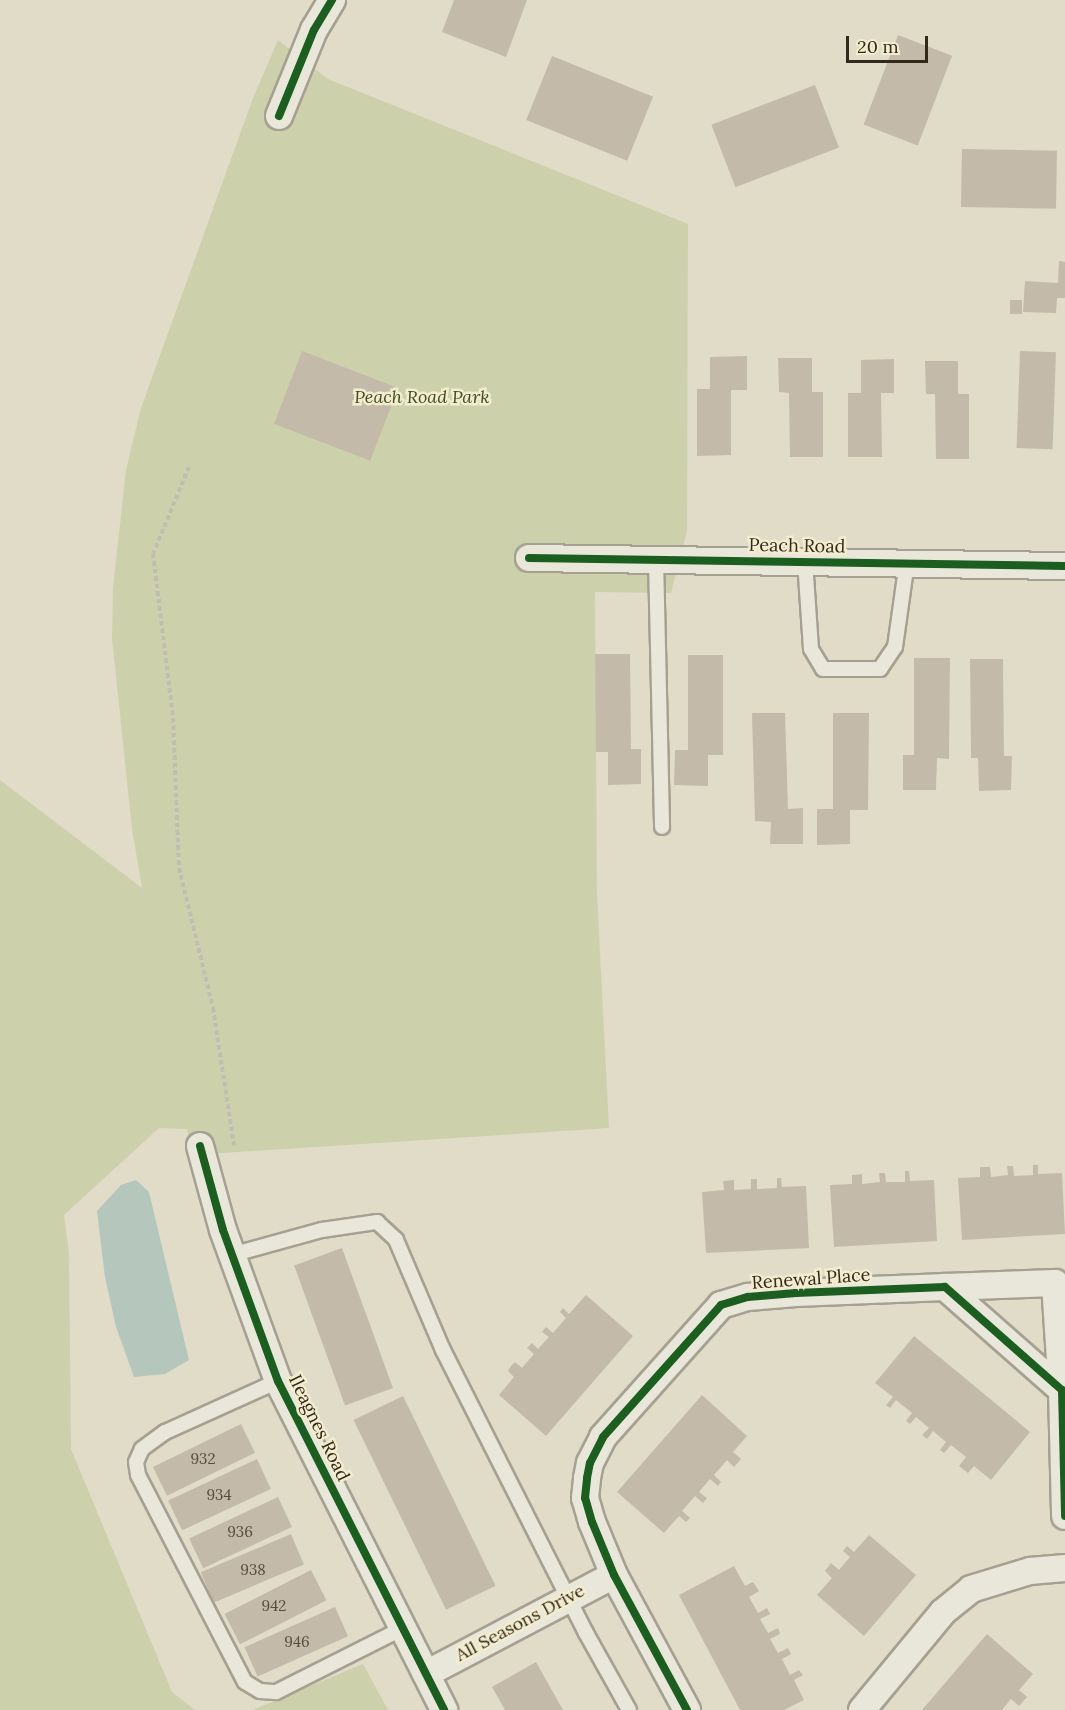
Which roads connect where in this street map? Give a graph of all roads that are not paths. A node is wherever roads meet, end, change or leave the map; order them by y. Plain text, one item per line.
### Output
1 (332, 0) edge
2 (279, 116) dead end
3 (529, 558) dead end
4 (656, 559) junction
5 (805, 561) junction
6 (907, 562) junction
7 (1065, 566) edge
8 (662, 827) dead end
9 (200, 1146) dead end
10 (231, 1256) junction
11 (945, 1287) junction
12 (278, 1381) junction
13 (1062, 1389) junction
14 (1065, 1516) edge
15 (1065, 1568) edge
16 (614, 1575) junction
17 (568, 1597) junction
18 (401, 1629) junction
19 (426, 1674) junction
20 (444, 1710) edge
21 (629, 1710) edge
22 (687, 1710) edge
23 (861, 1710) edge

1 - 2 street
3 - 4 street, Peach Road
4 - 5 street, Peach Road
4 - 8 lane
5 - 6 street, Peach Road
5 - 6 lane
6 - 7 street, Peach Road
9 - 10 street, Ileagnes Road
10 - 12 street, Ileagnes Road
10 - 17 lane
11 - 13 street
11 - 13 street, Renewal Place
11 - 16 street, Renewal Place
12 - 18 street, Ileagnes Road
12 - 18 lane
13 - 14 street
15 - 23 street
16 - 17 street, All Seasons Drive
16 - 22 street, Renewal Place
17 - 19 street, All Seasons Drive
17 - 21 lane
18 - 19 street, Ileagnes Road
19 - 20 street, Ileagnes Road

